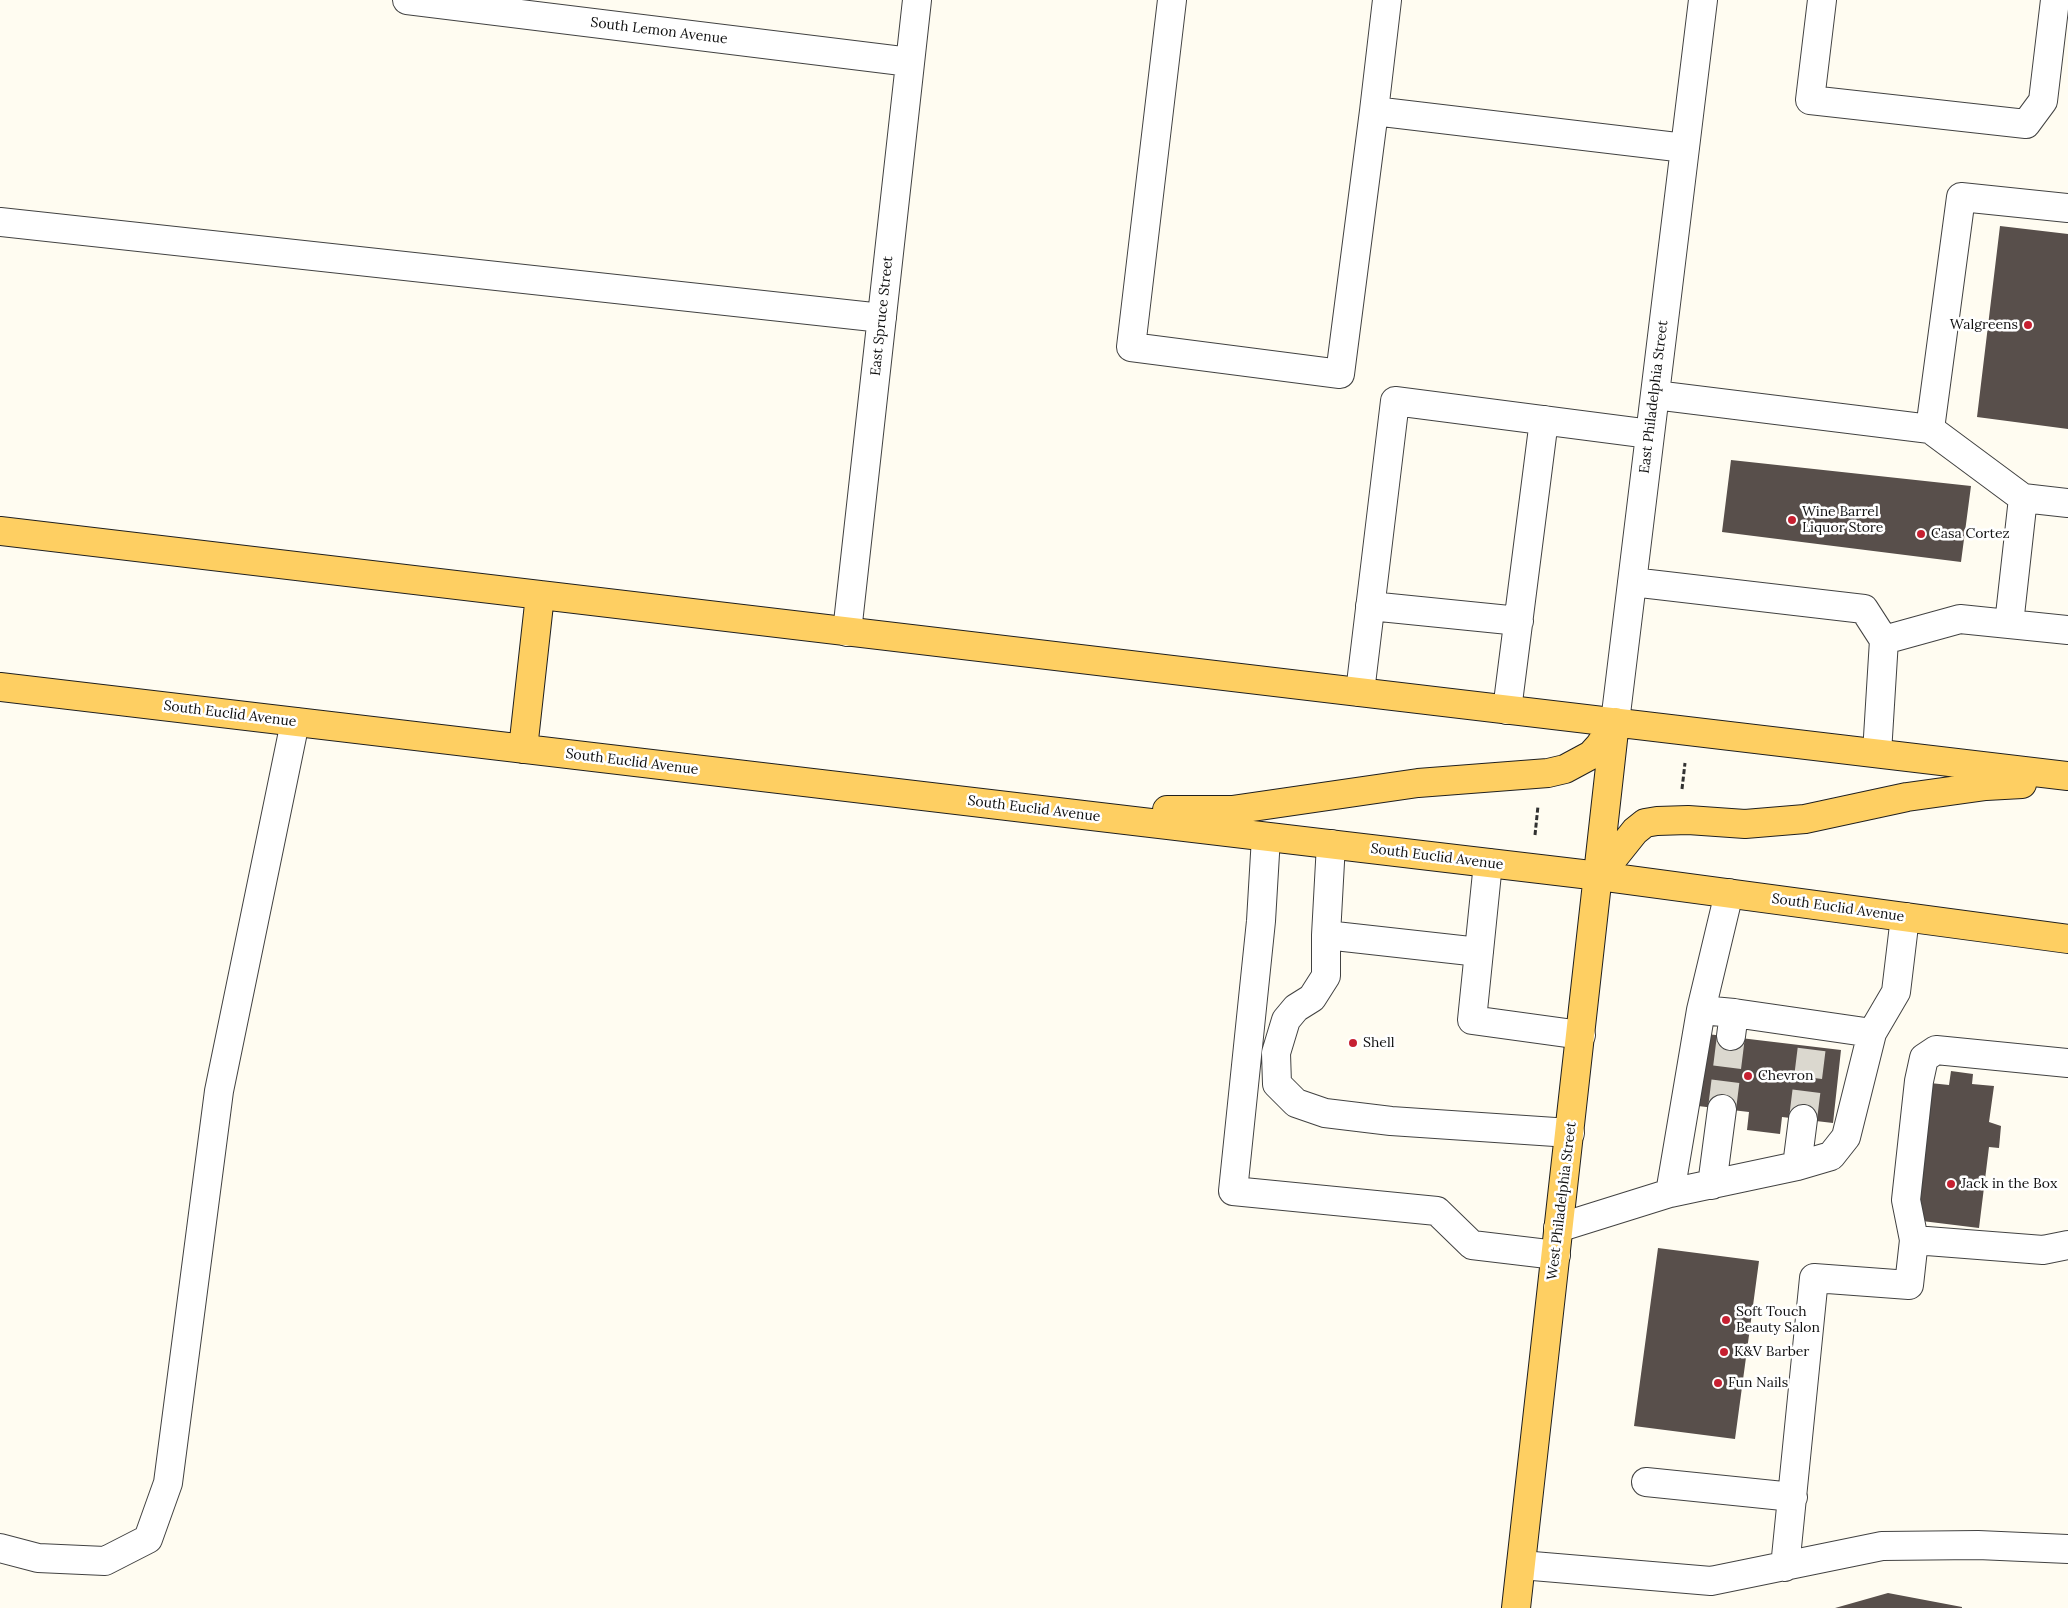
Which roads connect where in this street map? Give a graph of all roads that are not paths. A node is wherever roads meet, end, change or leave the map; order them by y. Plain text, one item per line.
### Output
1 (408, 0) edge
2 (917, 0) edge
3 (1172, 0) edge
4 (1387, 0) edge
5 (1703, 0) edge
6 (1822, 0) edge
7 (2055, 0) edge
8 (910, 62) junction
9 (1374, 112) junction
10 (1685, 148) junction
11 (2068, 208) edge
12 (0, 222) edge
13 (882, 318) junction
14 (1655, 395) junction
15 (1544, 420) junction
16 (1930, 429) junction
17 (1650, 434) junction
18 (2023, 498) junction
19 (2068, 503) edge
20 (0, 531) edge
21 (1632, 582) junction
22 (540, 595) junction
23 (1370, 606) junction
24 (1519, 621) junction
25 (2009, 624) junction
26 (2068, 630) edge
27 (848, 632) junction
28 (1884, 640) junction
29 (0, 686) edge
30 (1360, 692) junction
31 (1507, 710) junction
32 (295, 722) junction
33 (1615, 722) junction
34 (523, 749) junction
35 (1877, 754) junction
36 (2068, 776) edge
37 (2068, 783) edge
38 (1608, 795) joint
39 (1025, 808) junction
40 (1266, 836) junction
41 (1331, 844) junction
42 (1488, 863) junction
43 (1599, 876) junction
44 (1730, 893) junction
45 (1906, 917) junction
46 (1326, 936) junction
47 (2068, 939) edge
48 (1479, 952) junction
49 (1701, 1010) junction
50 (1872, 1033) junction
51 (1581, 1035) junction
52 (2068, 1063) edge
53 (1722, 1109) tunnel mouth
54 (1803, 1119) tunnel mouth
55 (1570, 1132) junction
56 (1797, 1166) junction
57 (1712, 1185) junction
58 (1670, 1193) junction
59 (1558, 1228) junction
60 (1914, 1240) junction
61 (2068, 1245) edge
62 (1556, 1255) junction
63 (1646, 1482) dead end
64 (1792, 1497) junction
65 (0, 1548) edge
66 (2068, 1549) edge
67 (1521, 1565) junction
68 (1785, 1567) junction
69 (1516, 1608) edge

1 - 8 street, South Lemon Avenue
2 - 8 street, East Spruce Street
3 - 9 street
4 - 9 street
5 - 10 street, East Philadelphia Street
6 - 7 street
8 - 13 street, East Spruce Street
9 - 10 street
10 - 14 street, East Philadelphia Street
11 - 16 street
12 - 13 street
13 - 27 street, East Spruce Street
14 - 16 street
14 - 17 street, East Philadelphia Street
15 - 17 street
15 - 23 street
15 - 24 street
16 - 18 street
17 - 21 street, East Philadelphia Street
18 - 19 street
18 - 25 street
20 - 22 main road
21 - 28 street
21 - 33 street, East Philadelphia Street
22 - 27 main road
22 - 34 main road
23 - 24 street
23 - 30 street
24 - 31 street
25 - 26 street
25 - 28 street
27 - 30 main road
28 - 35 street
29 - 32 main road, South Euclid Avenue
30 - 31 main road
31 - 33 main road
32 - 34 main road, South Euclid Avenue
32 - 65 street
33 - 35 main road
33 - 38 main road, East Philadelphia Street
33 - 39 main road
34 - 39 main road, South Euclid Avenue
35 - 36 main road
37 - 43 main road
38 - 43 main road, West Philadelphia Street
39 - 40 main road, South Euclid Avenue
40 - 41 main road, South Euclid Avenue
40 - 62 street
41 - 42 main road, South Euclid Avenue
41 - 46 street
42 - 43 main road, South Euclid Avenue
42 - 48 street
43 - 44 main road, South Euclid Avenue
43 - 51 main road, West Philadelphia Street
44 - 45 main road, South Euclid Avenue
44 - 49 street
45 - 47 main road, South Euclid Avenue
45 - 50 street
46 - 48 street
46 - 55 street
48 - 51 street
49 - 50 street
49 - 58 street
50 - 56 street
51 - 55 main road, West Philadelphia Street
52 - 60 street
53 - 57 street
54 - 56 street
55 - 59 main road, West Philadelphia Street
56 - 57 street
57 - 58 street
58 - 59 street
59 - 62 main road, West Philadelphia Street
60 - 61 street
60 - 64 street
62 - 67 main road, West Philadelphia Street
63 - 64 street
64 - 68 street
66 - 68 street
67 - 68 street
67 - 69 main road, West Philadelphia Street

